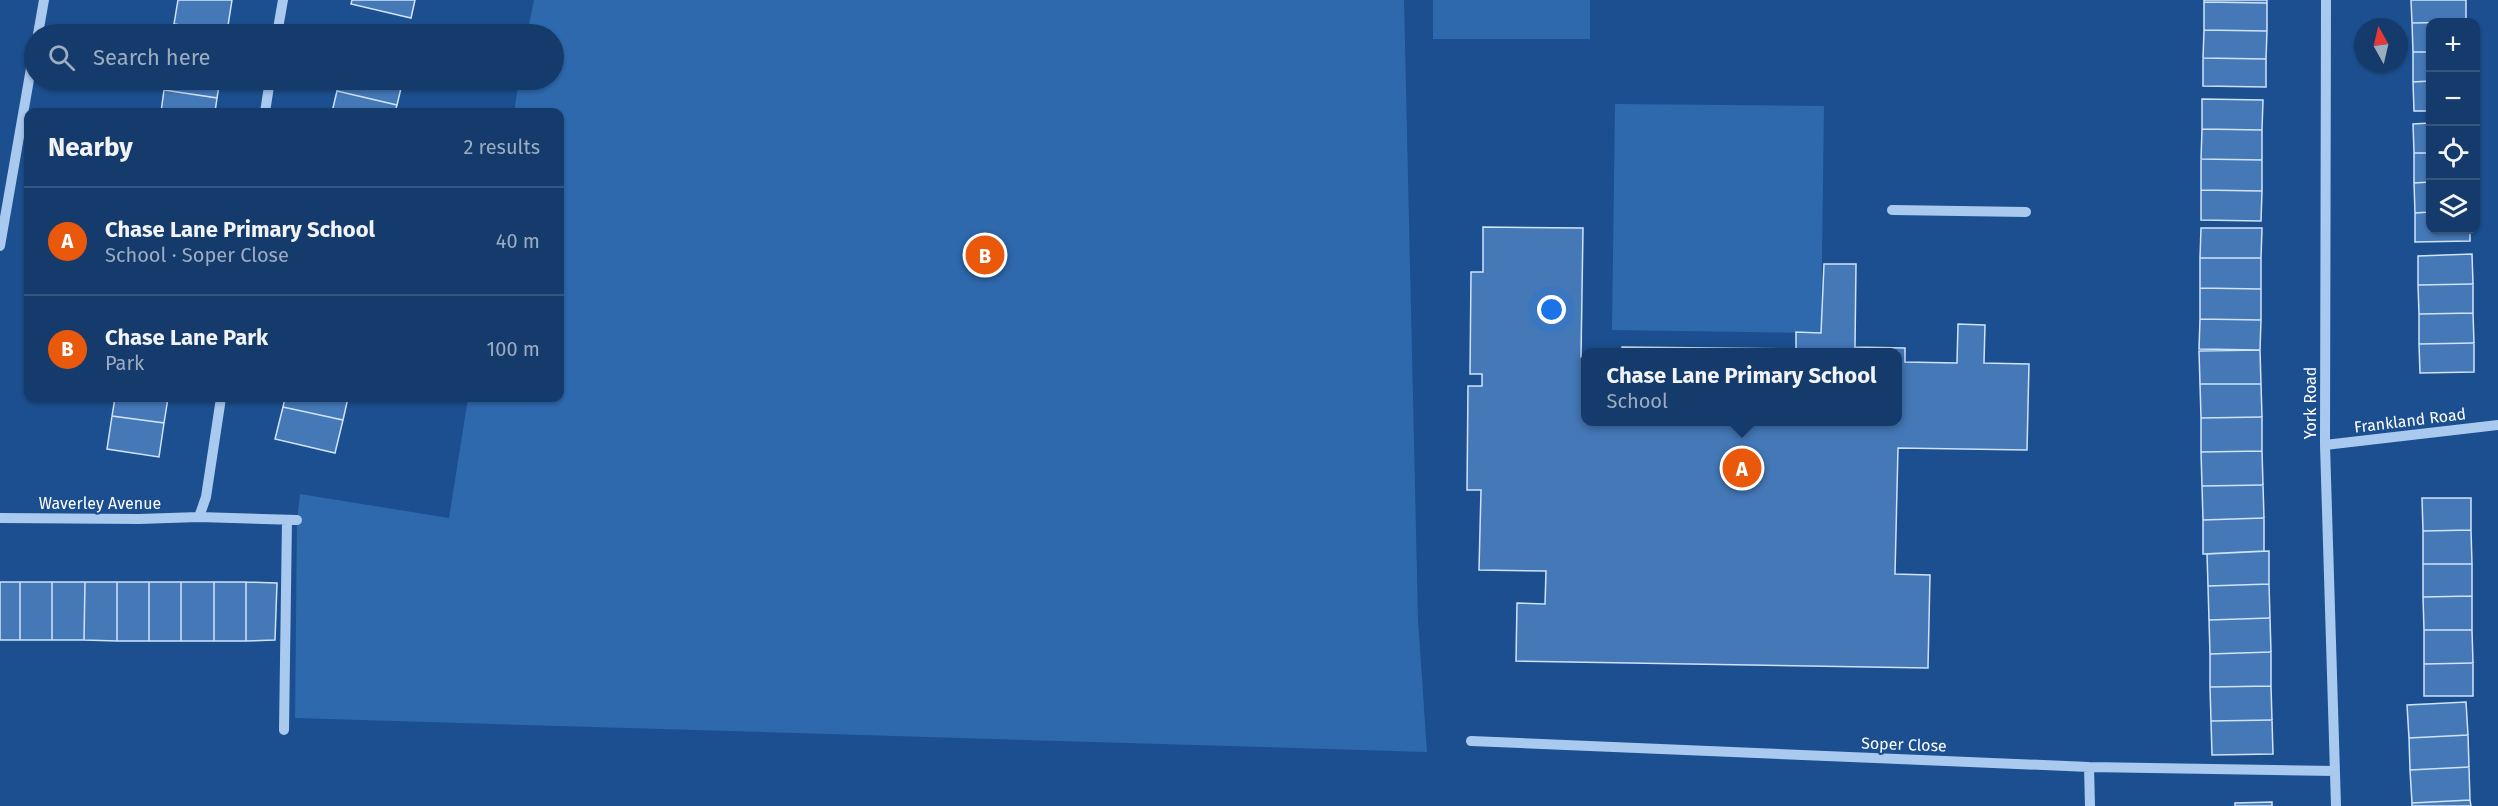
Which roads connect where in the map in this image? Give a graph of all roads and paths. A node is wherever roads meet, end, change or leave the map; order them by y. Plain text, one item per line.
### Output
1 (44, 0) edge
2 (283, 0) edge
3 (2326, 0) edge
4 (40, 24) edge
5 (279, 24) edge
6 (27, 90) edge
7 (268, 90) edge
8 (24, 108) edge
9 (24, 108) edge
10 (266, 108) edge
11 (1892, 210) dead end
12 (2026, 212) dead end
13 (0, 246) edge
14 (220, 402) edge
15 (2498, 425) edge
16 (2325, 446) junction
17 (200, 517) junction
18 (0, 518) edge
19 (284, 730) dead end
20 (1471, 741) dead end
21 (2089, 767) junction
22 (2335, 771) junction
23 (2090, 806) edge
24 (2336, 806) edge

1 - 4 street
2 - 5 street
3 - 16 street, York Road
6 - 8 street
7 - 10 street
9 - 13 street
11 - 12 street
14 - 17 street
15 - 16 street, Frankland Road
16 - 22 street, York Road
17 - 18 street, Waverley Avenue
17 - 19 street, Waverley Avenue
20 - 21 street, Soper Close
21 - 22 street, Soper Close
21 - 23 street
22 - 24 street, York Road

